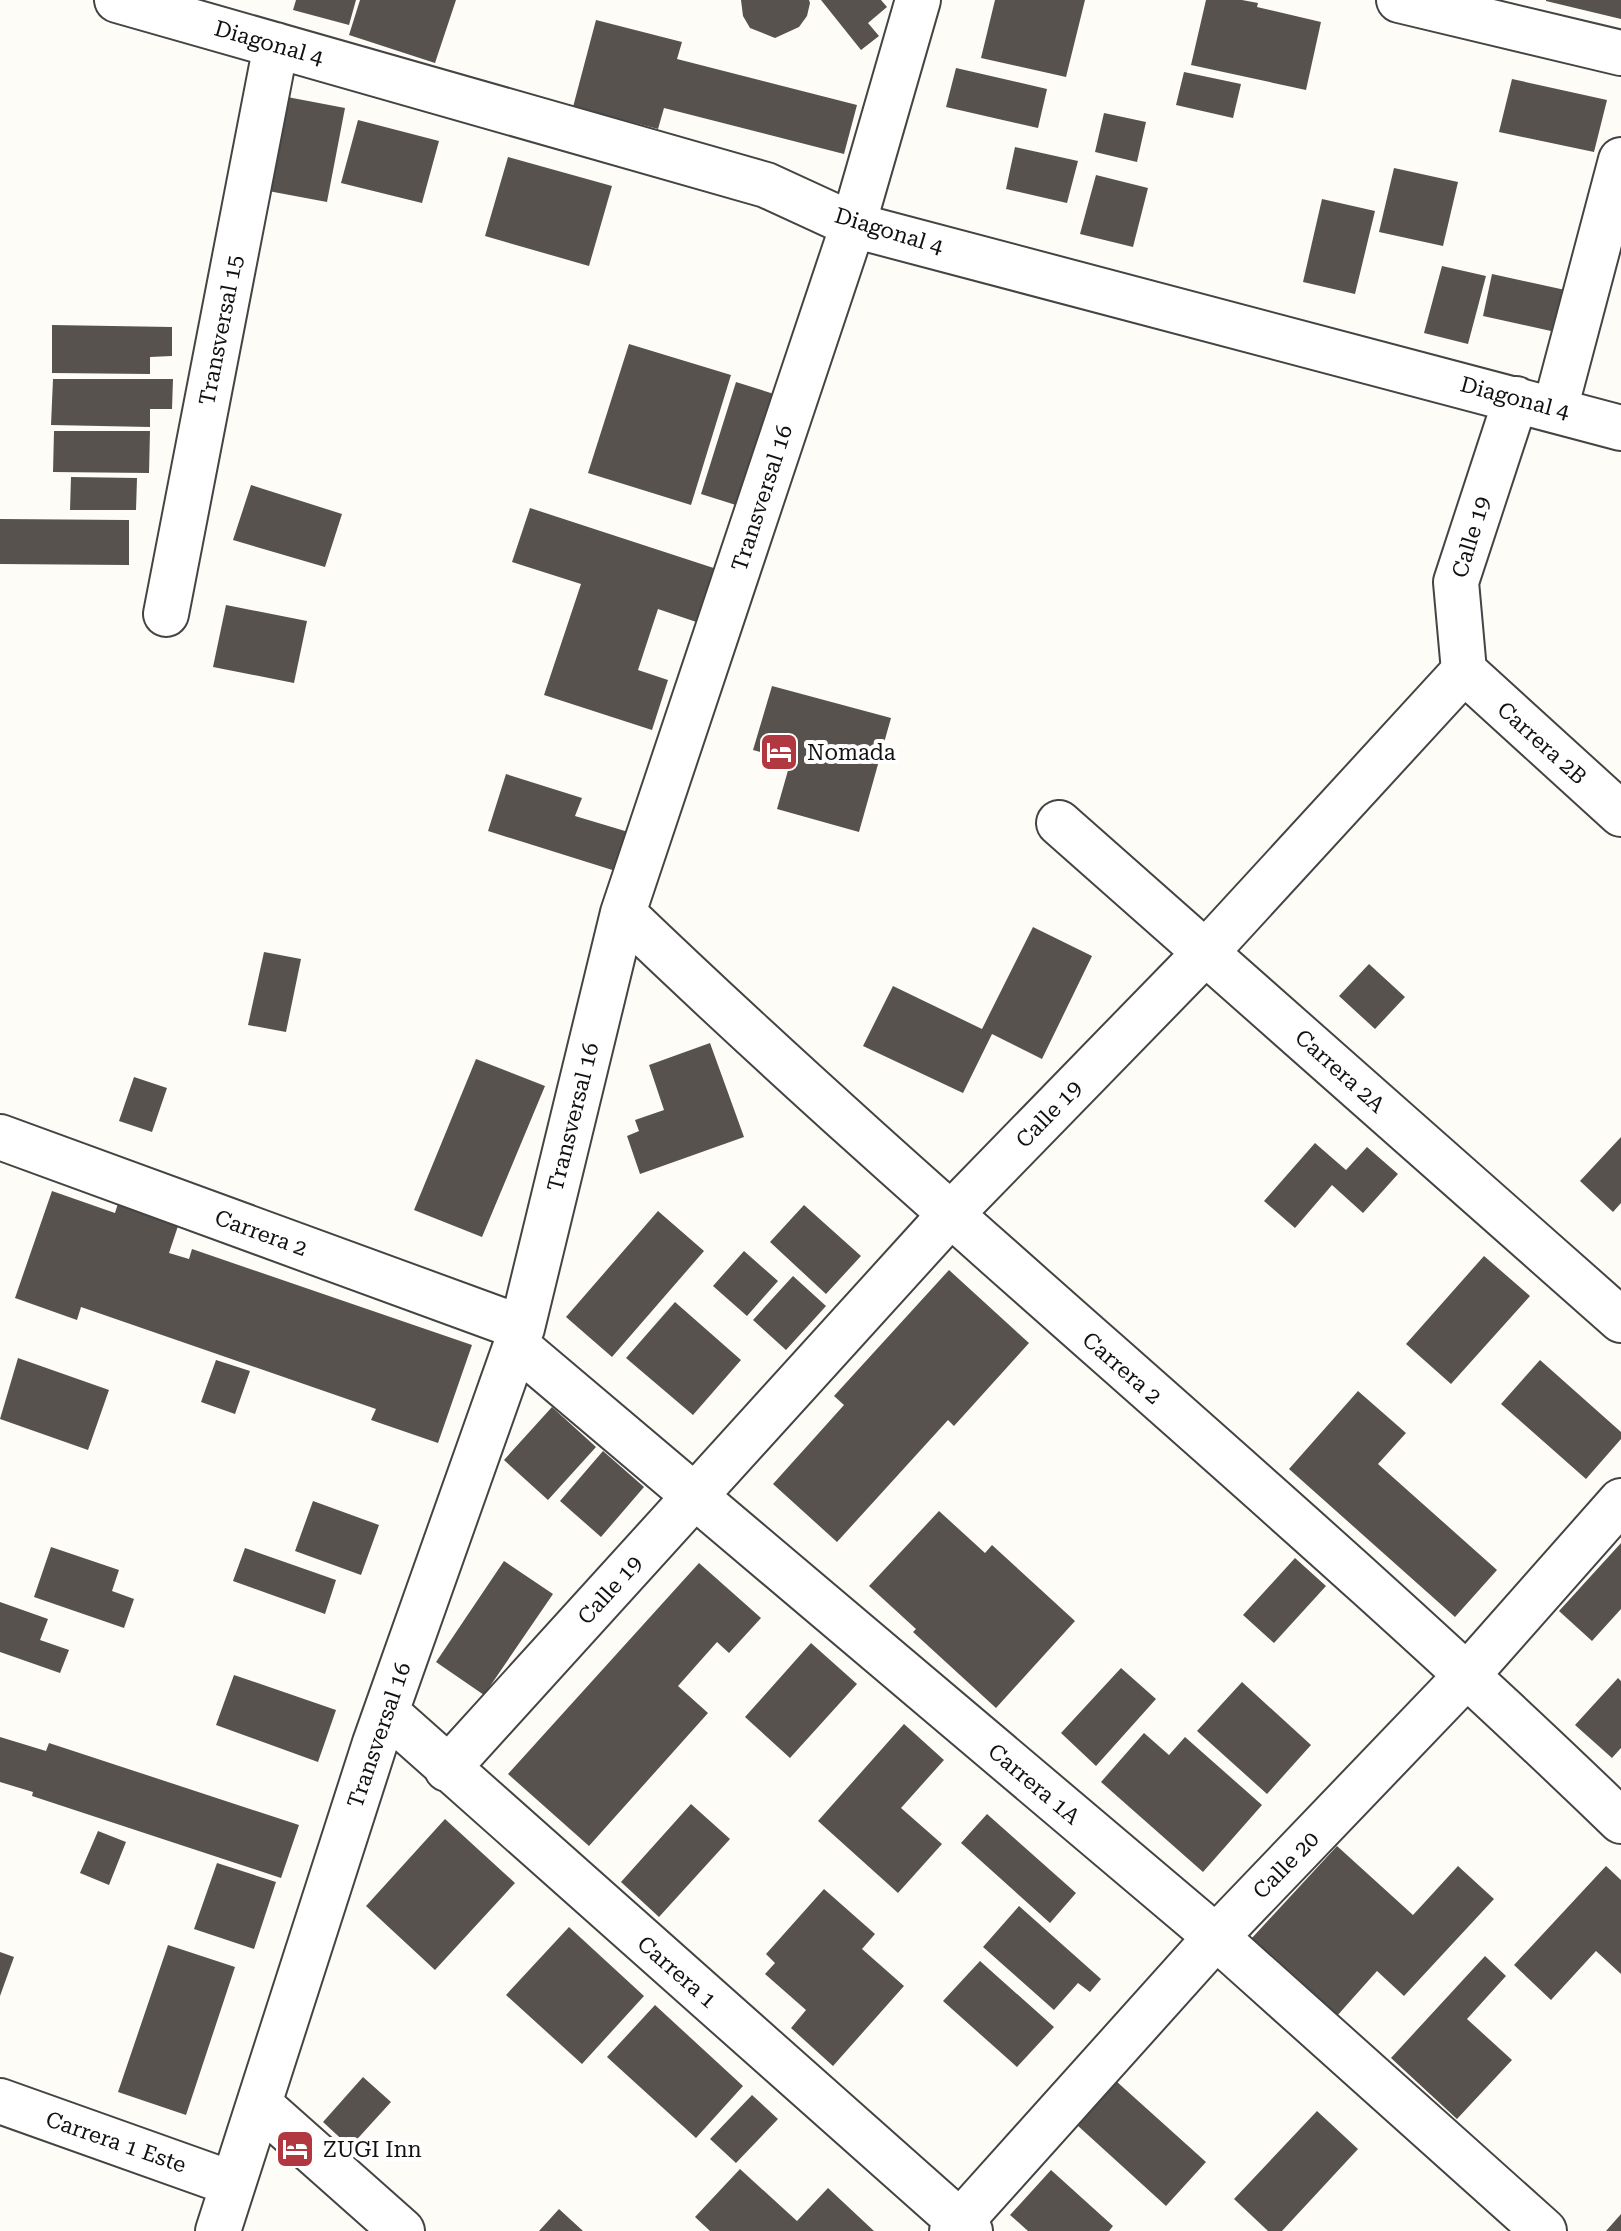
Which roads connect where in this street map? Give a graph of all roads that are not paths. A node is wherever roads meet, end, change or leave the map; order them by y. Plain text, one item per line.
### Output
1 (117, 0) edge
2 (918, 0) edge
3 (1399, 0) edge
4 (276, 45) junction
5 (1621, 53) edge
6 (1621, 160) edge
7 (853, 225) junction
8 (1536, 404) junction
9 (1621, 428) edge
10 (166, 614) dead end
11 (1464, 671) junction
12 (1621, 814) edge
13 (1059, 823) dead end
14 (623, 913) junction
15 (1206, 952) junction
16 (2, 1144) edge
17 (949, 1216) junction
18 (1621, 1320) edge
19 (519, 1337) junction
20 (694, 1497) junction
21 (1621, 1501) edge
22 (1469, 1673) junction
23 (386, 1712) junction
24 (447, 1769) junction
25 (1621, 1821) edge
26 (1216, 1937) junction
27 (0, 2101) edge
28 (259, 2104) junction
29 (233, 2184) junction
30 (961, 2228) edge
31 (218, 2231) edge
32 (402, 2231) edge
33 (1544, 2231) edge

1 - 4 street, Diagonal 4
2 - 7 street, Transversal 16
3 - 5 street
4 - 7 street, Diagonal 4
4 - 10 street, Transversal 15
6 - 8 street, Calle 19
7 - 8 street, Diagonal 4
7 - 14 street, Transversal 16
8 - 9 street, Diagonal 4
8 - 11 street, Calle 19
11 - 12 street, Carrera 2B
11 - 15 street, Calle 19
13 - 15 street, Carrera 2A
14 - 17 street, Carrera 2
14 - 19 street, Transversal 16
15 - 17 street, Calle 19
15 - 18 street, Carrera 2A
16 - 19 street, Carrera 2
17 - 20 street, Calle 19
17 - 22 street, Carrera 2
19 - 20 street, Carrera 1A
19 - 23 street, Transversal 16
20 - 24 street, Calle 19
20 - 26 street, Carrera 1A
21 - 22 street, Calle 20
22 - 25 street, Carrera 2
22 - 26 street, Calle 20
23 - 24 street, Carrera 1
23 - 28 street, Transversal 16
24 - 30 street, Carrera 1
26 - 30 street, Calle 20
26 - 33 street, Carrera 1A
27 - 29 street, Carrera 1 Este
28 - 29 street, Transversal 16
28 - 32 street
29 - 31 street, Transversal 16

